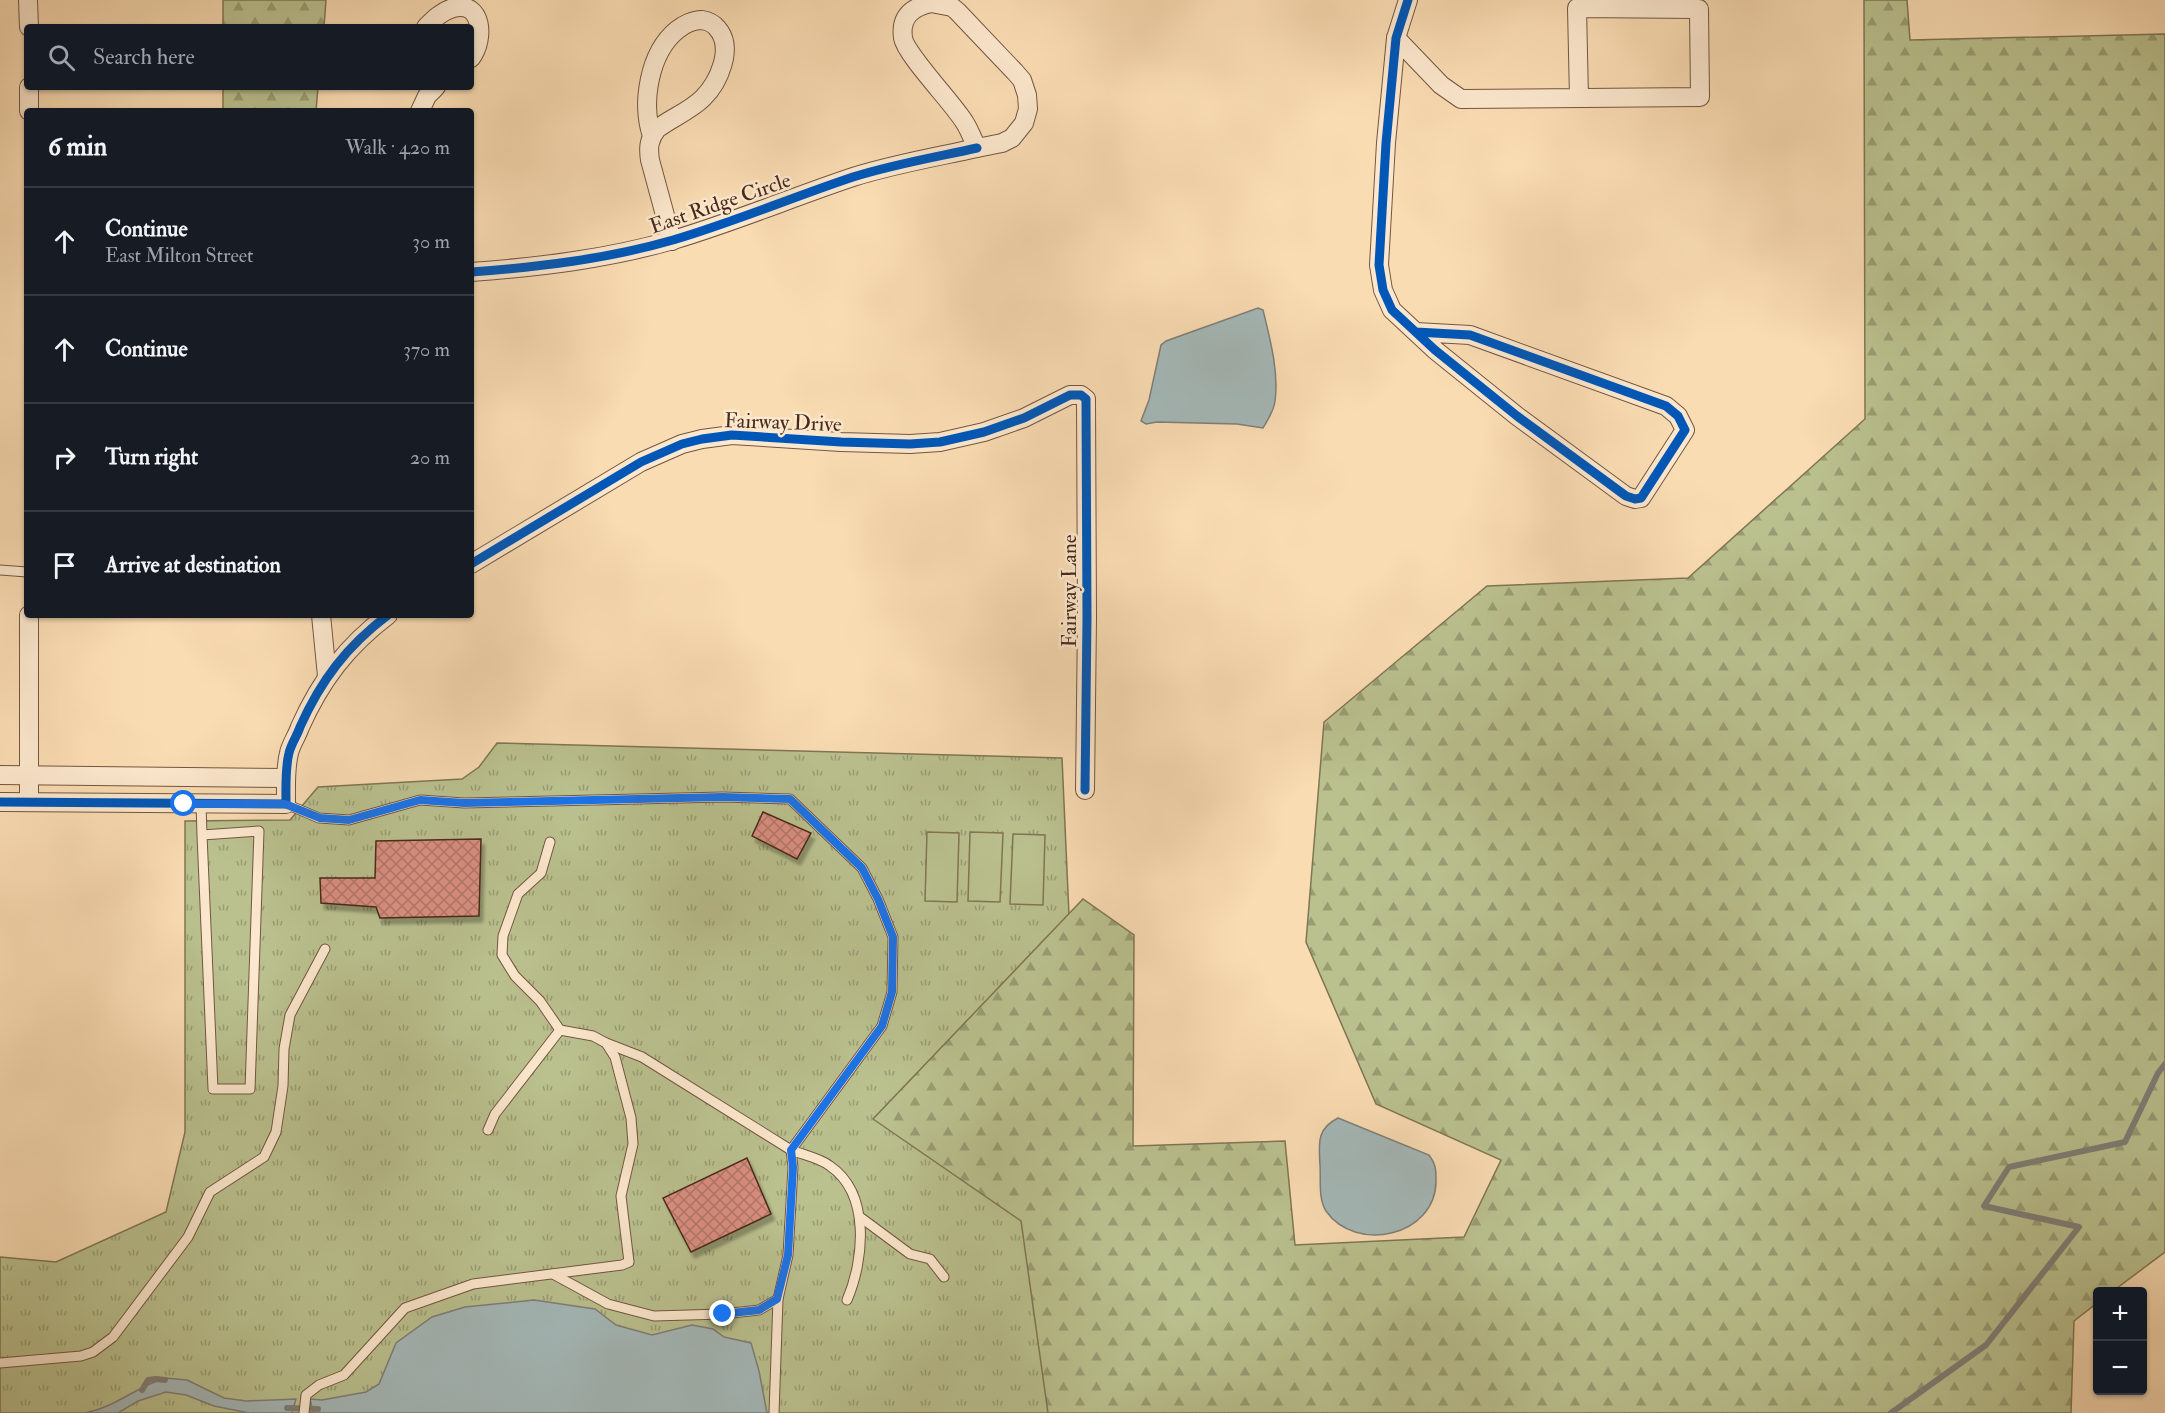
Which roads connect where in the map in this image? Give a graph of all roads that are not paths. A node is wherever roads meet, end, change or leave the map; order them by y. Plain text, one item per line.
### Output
1 (28, 0) edge
2 (1408, 0) edge
3 (1699, 5) edge
4 (28, 24) edge
5 (429, 24) edge
6 (1396, 38) junction
7 (474, 54) edge
8 (29, 90) edge
9 (1579, 98) junction
10 (29, 108) edge
11 (652, 136) junction
12 (977, 148) junction
13 (672, 241) junction
14 (474, 272) edge
15 (1416, 332) junction
16 (1081, 395) joint
17 (474, 562) edge
18 (0, 570) edge
19 (24, 572) edge
20 (29, 618) edge
21 (321, 618) edge
22 (385, 618) edge
23 (327, 676) junction
24 (0, 775) edge
25 (29, 775) junction
26 (152, 777) junction
27 (286, 778) junction
28 (1085, 790) dead end
29 (0, 802) edge
30 (29, 802) junction
31 (152, 803) junction
32 (201, 804) junction
33 (285, 804) junction
34 (202, 835) junction
35 (550, 842) dead end
36 (325, 949) dead end
37 (560, 1030) junction
38 (606, 1043) junction
39 (488, 1130) dead end
40 (791, 1150) junction
41 (860, 1217) junction
42 (553, 1274) junction
43 (944, 1277) dead end
44 (777, 1299) junction
45 (847, 1300) dead end
46 (0, 1363) edge
47 (304, 1413) edge
48 (774, 1413) edge

1 - 4 street
2 - 6 street
3 - 9 street
3 - 9 street
5 - 7 street
6 - 9 street
6 - 15 street
8 - 10 street
11 - 11 street
11 - 13 street
12 - 12 street, East Ridge Circle
12 - 13 street, East Ridge Circle
13 - 14 street, East Ridge Circle
15 - 15 street
16 - 17 street, Fairway Drive
16 - 28 street, Fairway Lane
18 - 19 lane
20 - 25 street
21 - 23 street
22 - 23 street
23 - 27 street
24 - 25 street
25 - 26 street
25 - 30 street
26 - 27 street
26 - 31 street
27 - 33 street
29 - 30 street
30 - 31 street
31 - 32 street
32 - 33 street
32 - 34 lane
33 - 40 lane
34 - 34 lane
35 - 37 lane
36 - 46 lane
37 - 38 lane
37 - 39 lane
38 - 40 lane
38 - 42 lane
40 - 41 lane
40 - 44 lane
41 - 43 lane
41 - 45 lane
42 - 44 lane
42 - 47 lane
44 - 48 lane

